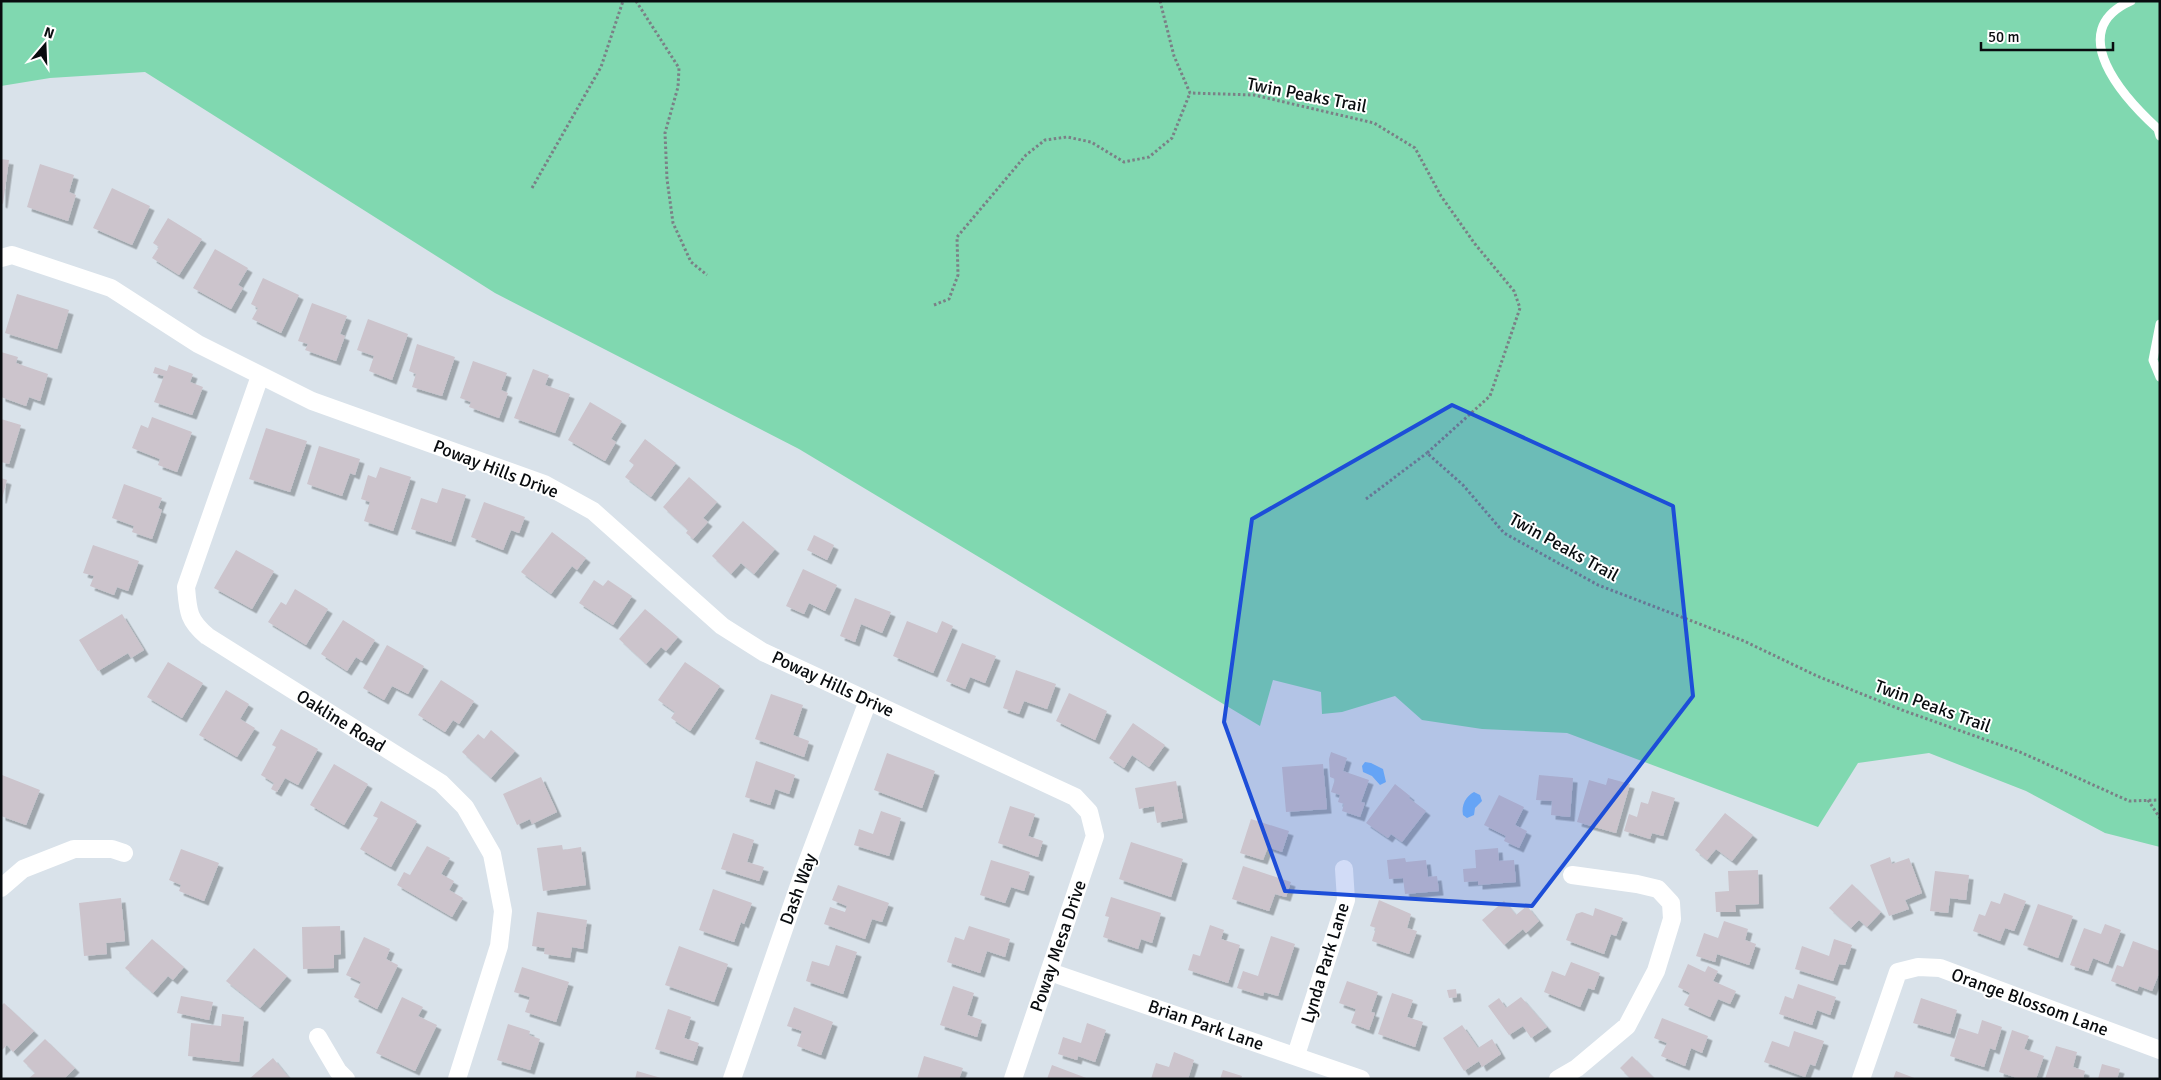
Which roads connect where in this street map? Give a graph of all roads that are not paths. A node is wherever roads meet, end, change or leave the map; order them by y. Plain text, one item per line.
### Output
1 (2132, 1) edge
2 (2160, 136) edge
3 (1, 258) edge
4 (2160, 324) edge
5 (260, 376) junction
6 (2160, 377) edge
7 (868, 700) junction
8 (1089, 812) joint
9 (124, 853) dead end
10 (1344, 869) dead end
11 (1572, 875) dead end
12 (1, 888) edge
13 (1050, 972) junction
14 (318, 1037) dead end
15 (2160, 1050) edge
16 (1296, 1056) junction
17 (346, 1079) edge
18 (457, 1079) edge
19 (732, 1079) edge
20 (1013, 1079) edge
21 (1361, 1079) edge
22 (1558, 1079) edge
23 (1861, 1079) edge

1 - 2 lane
3 - 5 street, Poway Hills Drive
4 - 6 lane
5 - 7 street, Poway Hills Drive
5 - 18 street, Oakline Road
7 - 8 street, Poway Hills Drive
7 - 19 street, Dash Way
8 - 13 street, Poway Mesa Drive
9 - 12 street
10 - 16 street, Lynda Park Lane
11 - 22 street
13 - 16 street, Brian Park Lane
13 - 20 street, Poway Mesa Drive
14 - 17 street
15 - 23 street, Orange Blossom Lane
16 - 21 street, Brian Park Lane

